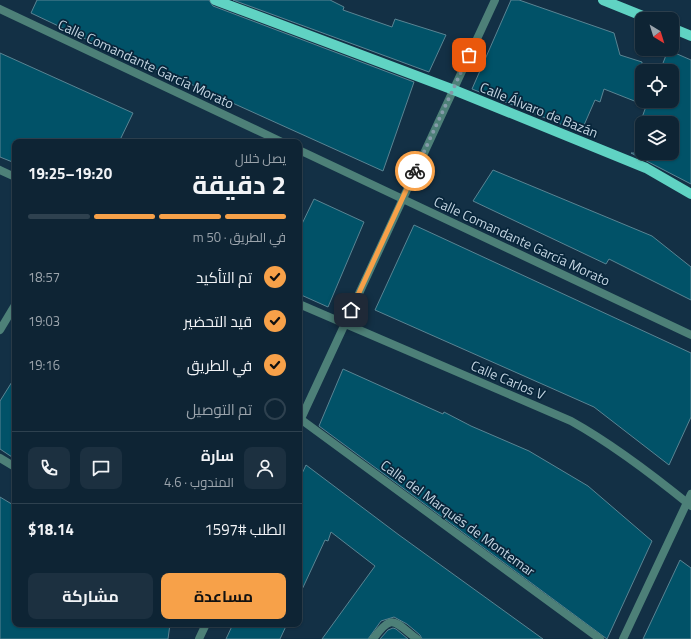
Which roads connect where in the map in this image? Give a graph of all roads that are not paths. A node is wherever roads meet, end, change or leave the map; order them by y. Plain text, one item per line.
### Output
1 (215, 0) edge
2 (495, 0) edge
3 (603, 0) edge
4 (0, 9) edge
5 (635, 13) edge
6 (679, 31) edge
7 (691, 36) edge
8 (454, 90) junction
9 (276, 139) edge
10 (302, 151) edge
11 (0, 170) edge
12 (12, 176) edge
13 (691, 194) edge
14 (402, 199) junction
15 (302, 305) edge
16 (12, 310) edge
17 (345, 324) junction
18 (0, 330) edge
19 (691, 335) edge
20 (302, 416) edge
21 (302, 421) edge
22 (0, 458) edge
23 (12, 465) edge
24 (691, 494) edge
25 (689, 505) edge
26 (205, 627) edge
27 (199, 639) edge
28 (373, 639) edge
29 (417, 639) edge
30 (600, 639) edge
31 (623, 639) edge

1 - 8 main road, Calle Álvaro de Bazán
2 - 8 street
3 - 5 main road
4 - 9 street, Calle Comandante García Morato
6 - 7 main road
8 - 13 main road, Calle Álvaro de Bazán
8 - 14 street
10 - 14 street, Calle Comandante García Morato
11 - 12 street
14 - 17 street
14 - 19 street, Calle Comandante García Morato
15 - 17 street, Calle Carlos V
16 - 18 street
17 - 20 street
17 - 25 street, Calle Carlos V
21 - 30 street, Calle del Marqués de Montemar
22 - 23 street
24 - 25 street
25 - 31 street
26 - 27 street
28 - 29 street

